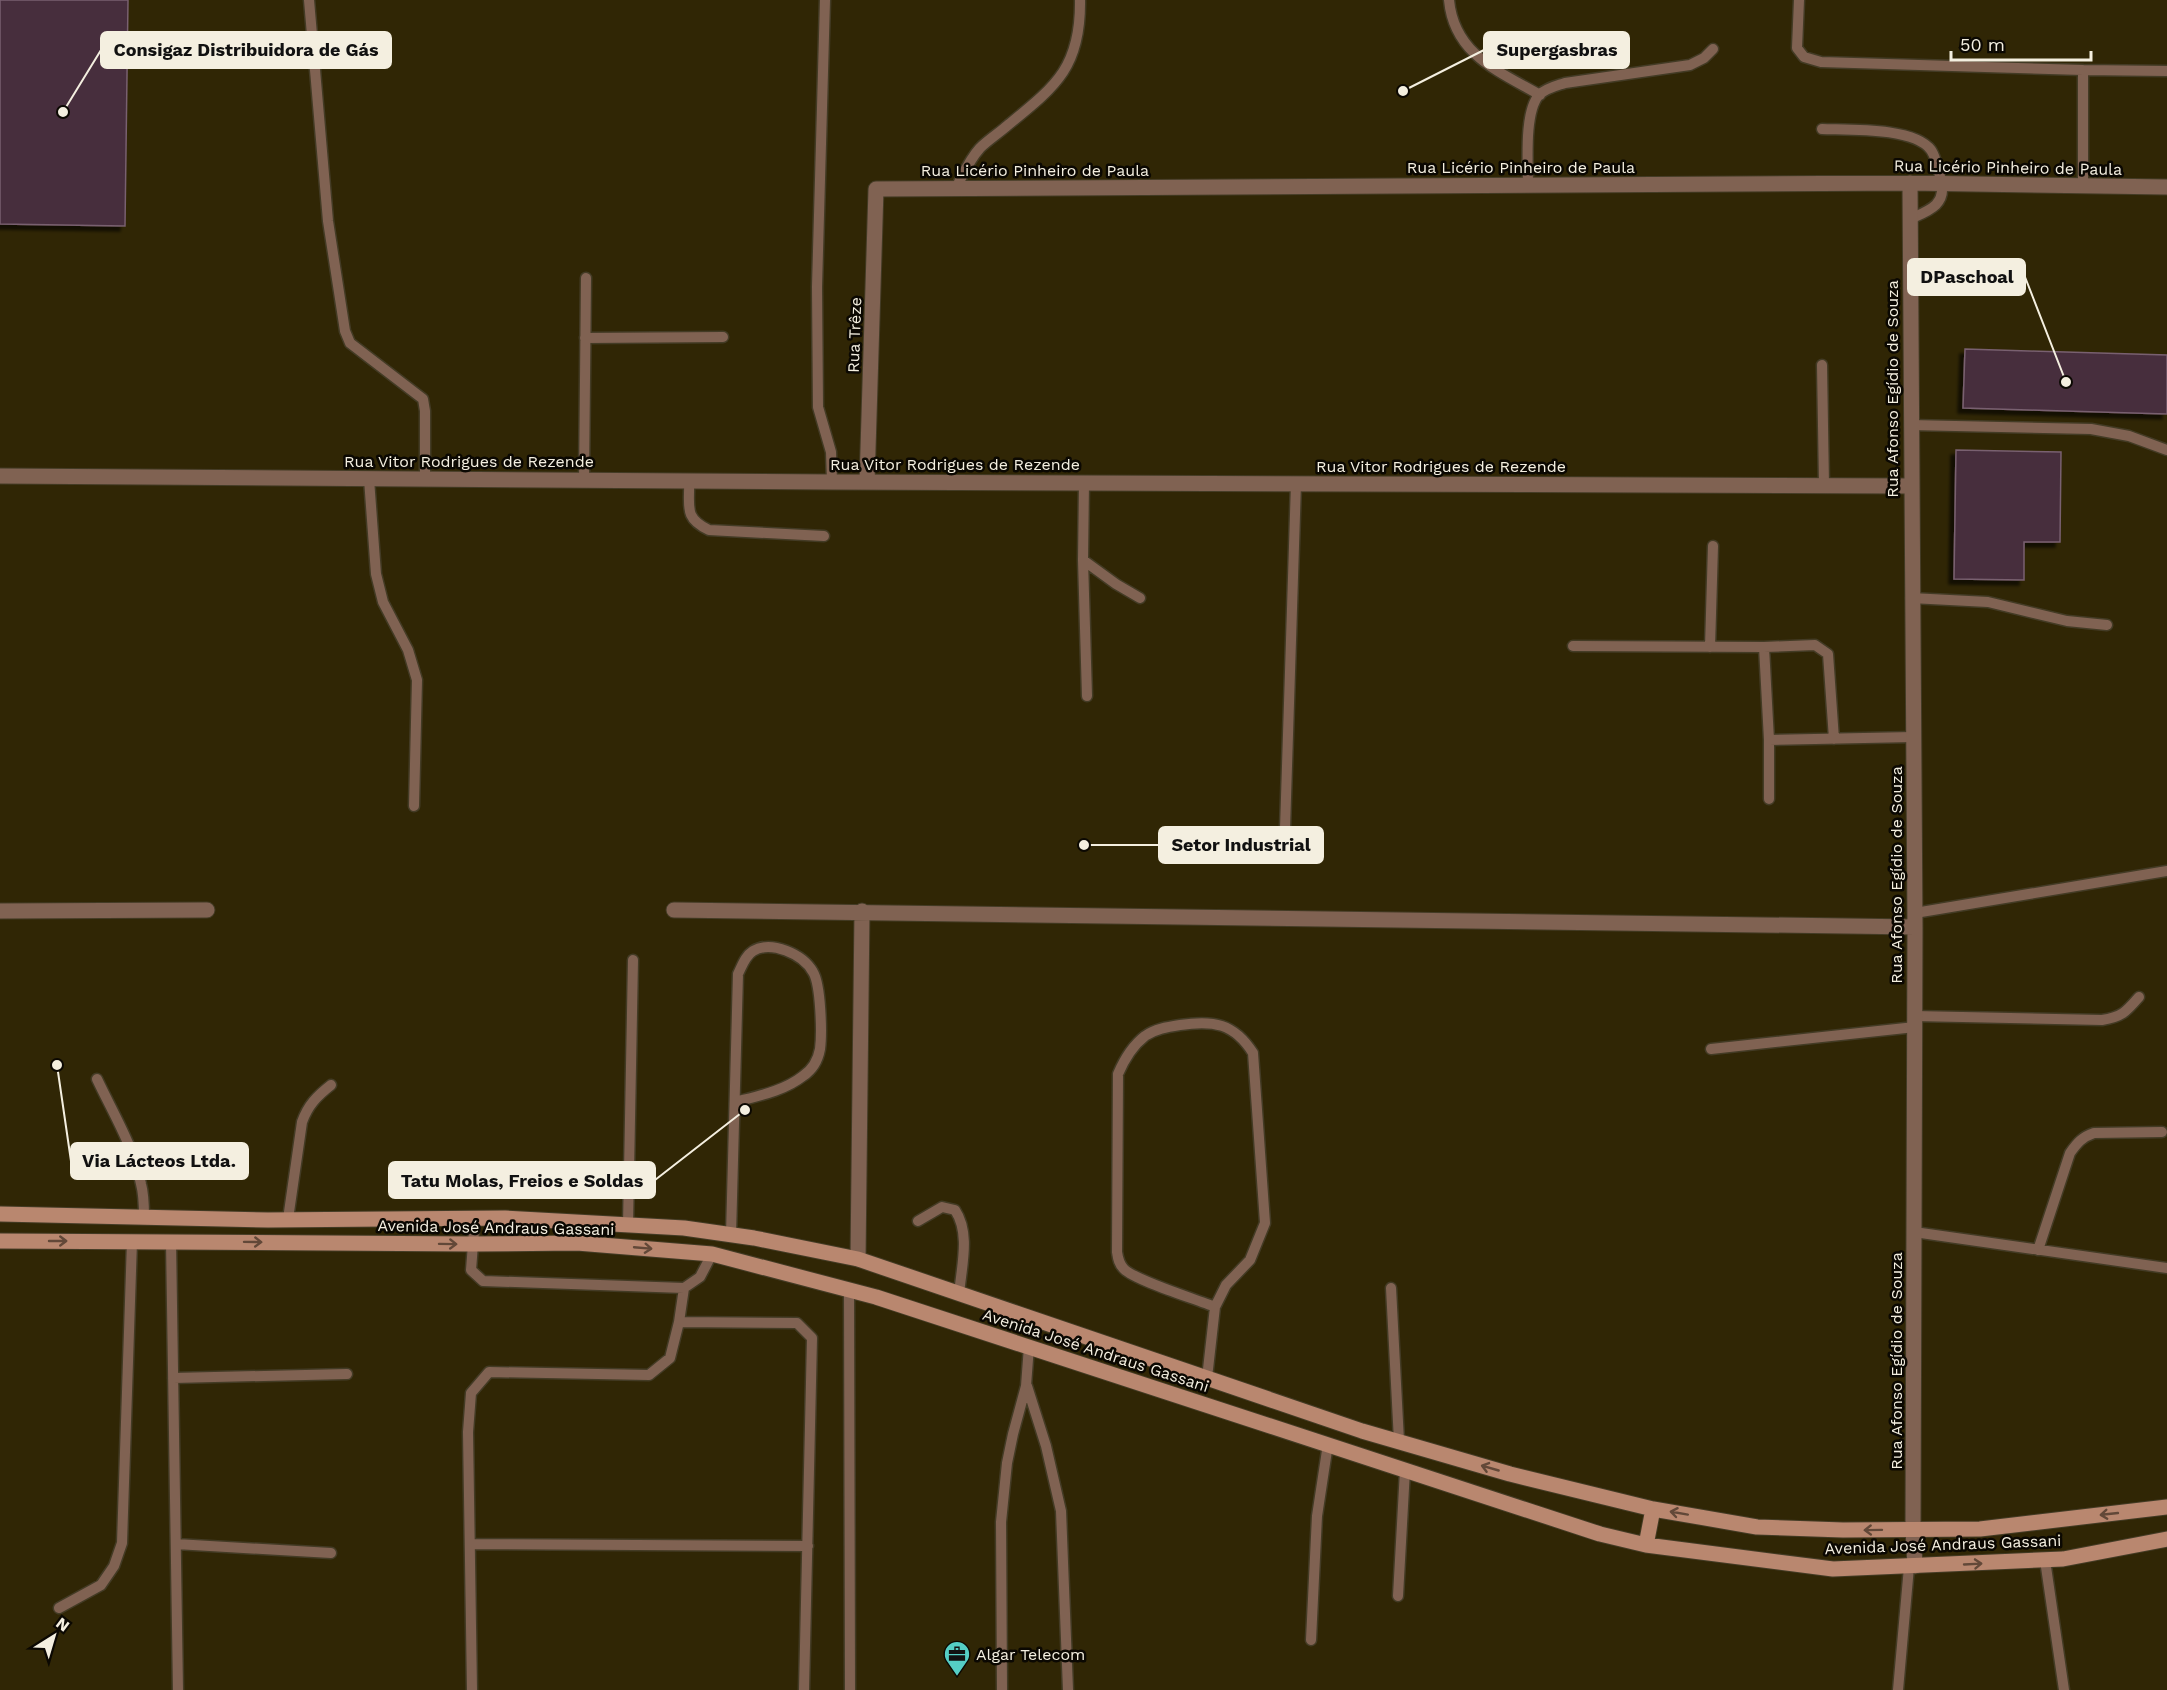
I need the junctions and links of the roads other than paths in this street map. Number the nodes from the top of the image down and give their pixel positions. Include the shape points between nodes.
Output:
1 (309, 0) edge
2 (825, 0) edge
3 (1080, 0) edge
4 (1449, 0) edge
5 (1799, 0) edge
6 (1713, 49) dead end
7 (2083, 70) junction
8 (2167, 71) edge
9 (1540, 95) junction
10 (1822, 129) dead end
11 (1910, 183) junction
12 (1942, 184) junction
13 (1528, 185) junction
14 (2083, 186) junction
15 (2167, 187) edge
16 (956, 188) junction
17 (876, 189) joint
18 (1910, 219) junction
19 (586, 278) dead end
20 (723, 337) dead end
21 (585, 339) junction
22 (1822, 365) dead end
23 (1910, 425) junction
24 (2167, 450) edge
25 (0, 476) edge
26 (369, 479) junction
27 (425, 479) junction
28 (584, 480) junction
29 (689, 481) junction
30 (832, 482) junction
31 (867, 482) junction
32 (1084, 483) junction
33 (1296, 483) junction
34 (1824, 485) junction
35 (1910, 486) junction
36 (824, 536) dead end
37 (1713, 546) dead end
38 (1083, 560) junction
39 (1140, 598) dead end
40 (1911, 598) junction
41 (2107, 625) dead end
42 (1574, 646) dead end
43 (1710, 646) junction
44 (1764, 647) junction
45 (1087, 696) dead end
46 (1913, 736) junction
47 (1834, 739) junction
48 (1769, 740) junction
49 (1769, 799) dead end
50 (414, 806) dead end
51 (1285, 830) dead end
52 (2167, 871) edge
53 (207, 910) dead end
54 (674, 910) dead end
55 (0, 911) edge
56 (862, 911) junction
57 (1915, 920) junction
58 (633, 960) dead end
59 (2139, 997) dead end
60 (1914, 1021) junction
61 (1711, 1048) dead end
62 (97, 1079) dead end
63 (331, 1085) dead end
64 (735, 1102) junction
65 (2162, 1132) dead end
66 (0, 1214) edge
67 (144, 1217) junction
68 (166, 1218) junction
69 (475, 1218) junction
70 (288, 1220) junction
71 (918, 1221) dead end
72 (628, 1225) junction
73 (1914, 1232) junction
74 (732, 1235) junction
75 (0, 1240) edge
76 (132, 1241) junction
77 (168, 1241) junction
78 (473, 1244) junction
79 (2038, 1250) junction
80 (712, 1254) junction
81 (858, 1259) junction
82 (2167, 1268) edge
83 (684, 1288) junction
84 (1391, 1288) dead end
85 (849, 1290) junction
86 (959, 1295) junction
87 (1215, 1307) junction
88 (679, 1322) junction
89 (1055, 1326) junction
90 (1029, 1346) junction
91 (1049, 1353) junction
92 (347, 1374) dead end
93 (173, 1378) junction
94 (1207, 1378) junction
95 (1026, 1386) junction
96 (1362, 1431) junction
97 (1399, 1442) junction
98 (1328, 1444) junction
99 (1355, 1453) junction
100 (1405, 1470) junction
101 (2167, 1507) edge
102 (1653, 1509) junction
103 (1913, 1529) junction
104 (2167, 1539) edge
105 (176, 1544) junction
106 (470, 1544) junction
107 (1646, 1545) junction
108 (808, 1546) junction
109 (331, 1553) dead end
110 (2045, 1560) junction
111 (1912, 1566) junction
112 (1398, 1596) dead end
113 (59, 1608) dead end
114 (1311, 1640) dead end
115 (178, 1690) edge
116 (472, 1690) edge
117 (804, 1690) edge
118 (850, 1690) edge
119 (1002, 1690) edge
120 (1068, 1690) edge
121 (1898, 1690) edge
122 (2064, 1690) edge

1 - 27 lane via 328,221 345,331 350,343 423,399
2 - 30 lane via 817,287 819,406 831,452
3 - 16 lane via 1070,63 1048,92 980,148
4 - 9 lane via 1455,29 1465,45 1486,64
5 - 7 lane via 1797,48 1811,60
6 - 9 lane via 1690,65 1565,83
7 - 8 lane
7 - 14 lane
9 - 13 lane via 1530,121
10 - 12 lane via 1893,132 1921,142 1931,150
11 - 12 street, Rua Licério Pinheiro de Paula
11 - 13 street, Rua Licério Pinheiro de Paula
11 - 18 street, Rua Afonso Egídio de Souza
12 - 14 street, Rua Licério Pinheiro de Paula
12 - 18 lane via 1942,196 1936,206
13 - 16 street, Rua Licério Pinheiro de Paula
14 - 15 street, Rua Licério Pinheiro de Paula
16 - 17 street, Rua Licério Pinheiro de Paula
17 - 31 street, Rua Trêze
18 - 23 street, Rua Afonso Egídio de Souza
19 - 21 lane
20 - 21 lane
21 - 28 lane
22 - 34 lane
23 - 24 lane via 2091,429 2128,436
23 - 35 street, Rua Afonso Egídio de Souza
25 - 26 street, Rua Vitor Rodrigues de Rezende
26 - 27 street, Rua Vitor Rodrigues de Rezende
26 - 50 lane via 376,574 383,602 408,650 417,680
27 - 28 street, Rua Vitor Rodrigues de Rezende
28 - 29 street, Rua Vitor Rodrigues de Rezende
29 - 30 street, Rua Vitor Rodrigues de Rezende
29 - 36 lane via 690,514 709,530
30 - 31 street, Rua Vitor Rodrigues de Rezende
31 - 32 street, Rua Vitor Rodrigues de Rezende
32 - 33 street, Rua Vitor Rodrigues de Rezende
32 - 38 lane
33 - 34 street, Rua Vitor Rodrigues de Rezende
33 - 51 lane
34 - 35 street, Rua Vitor Rodrigues de Rezende
35 - 40 street, Rua Afonso Egídio de Souza
37 - 43 lane
38 - 39 lane
38 - 45 lane
40 - 41 lane via 1988,602 2067,621
40 - 46 street, Rua Afonso Egídio de Souza
42 - 43 lane
43 - 44 lane
44 - 47 lane via 1815,645 1828,654
44 - 48 lane
46 - 47 lane
46 - 57 street, Rua Afonso Egídio de Souza
47 - 48 lane
48 - 49 lane
52 - 57 lane
53 - 55 street
54 - 56 street
56 - 57 street
56 - 81 street
57 - 60 street, Rua Afonso Egídio de Souza
58 - 72 lane
59 - 60 lane via 2126,1013 2102,1020
60 - 61 lane
60 - 73 street, Rua Afonso Egídio de Souza
62 - 67 lane via 132,1153 142,1186
63 - 70 lane via 315,1098 302,1122
64 - 64 lane via 738,974 753,951 769,947 783,950 802,960 813,972 819,990 820,1050 814,1065 803,1076 778,1090
64 - 74 lane
65 - 79 lane via 2084,1137 2070,1154
66 - 67 main road, Avenida José Andraus Gassani
67 - 68 main road, Avenida José Andraus Gassani
68 - 70 main road, Avenida José Andraus Gassani
68 - 77 main road
69 - 70 main road, Avenida José Andraus Gassani
69 - 72 main road, Avenida José Andraus Gassani
69 - 78 lane
71 - 86 lane via 942,1207 955,1210 960,1218 964,1240
72 - 74 main road, Avenida José Andraus Gassani
73 - 79 lane
73 - 103 street, Rua Afonso Egídio de Souza
74 - 81 main road, Avenida José Andraus Gassani
75 -> 76 main road, Avenida José Andraus Gassani
76 - 77 main road, Avenida José Andraus Gassani
76 - 113 lane via 122,1543 114,1566 101,1585
77 -> 78 main road, Avenida José Andraus Gassani
77 - 93 lane
78 -> 80 main road, Avenida José Andraus Gassani via 577,1242
78 - 83 lane via 471,1270 483,1281
79 - 82 lane
80 - 83 lane via 700,1277
80 - 85 main road, Avenida José Andraus Gassani
81 - 86 main road, Avenida José Andraus Gassani
83 - 88 lane
84 - 97 lane
85 - 90 main road, Avenida José Andraus Gassani
85 - 118 lane
86 - 89 main road, Avenida José Andraus Gassani
87 - 87 lane via 1226,1285 1250,1260 1265,1223 1253,1053 1234,1031 1219,1024 1196,1023 1161,1028 1144,1037 1127,1055 1118,1074 1117,1252 1126,1271
87 - 94 lane
88 - 106 lane via 670,1358 649,1375 489,1372 471,1393
88 - 108 lane via 797,1323 812,1338
89 - 91 main road
89 - 94 main road, Avenida José Andraus Gassani
90 - 91 main road, Avenida José Andraus Gassani
90 - 95 lane
91 - 98 main road, Avenida José Andraus Gassani
92 - 93 lane
93 - 105 lane
94 - 96 main road, Avenida José Andraus Gassani
95 - 119 lane via 1009,1454 1001,1522
95 - 120 lane via 1046,1446 1061,1511
96 - 97 main road, Avenida José Andraus Gassani
96 - 99 main road
102 -> 97 main road, Avenida José Andraus Gassani
98 - 99 main road, Avenida José Andraus Gassani
98 - 114 lane via 1317,1516
99 - 100 main road, Avenida José Andraus Gassani
100 - 107 main road, Avenida José Andraus Gassani via 1600,1534
100 - 112 lane
101 -> 103 main road, Avenida José Andraus Gassani via 1980,1528
103 -> 102 main road, Avenida José Andraus Gassani via 1757,1527
102 - 107 main road
103 - 111 street, Rua Afonso Egídio de Souza
104 - 110 main road, Avenida José Andraus Gassani
105 - 109 lane
105 - 115 lane
106 - 108 lane
106 - 116 lane
107 - 111 main road, Avenida José Andraus Gassani via 1833,1569
108 - 117 lane
111 -> 110 main road, Avenida José Andraus Gassani
110 - 122 lane
111 - 121 lane

